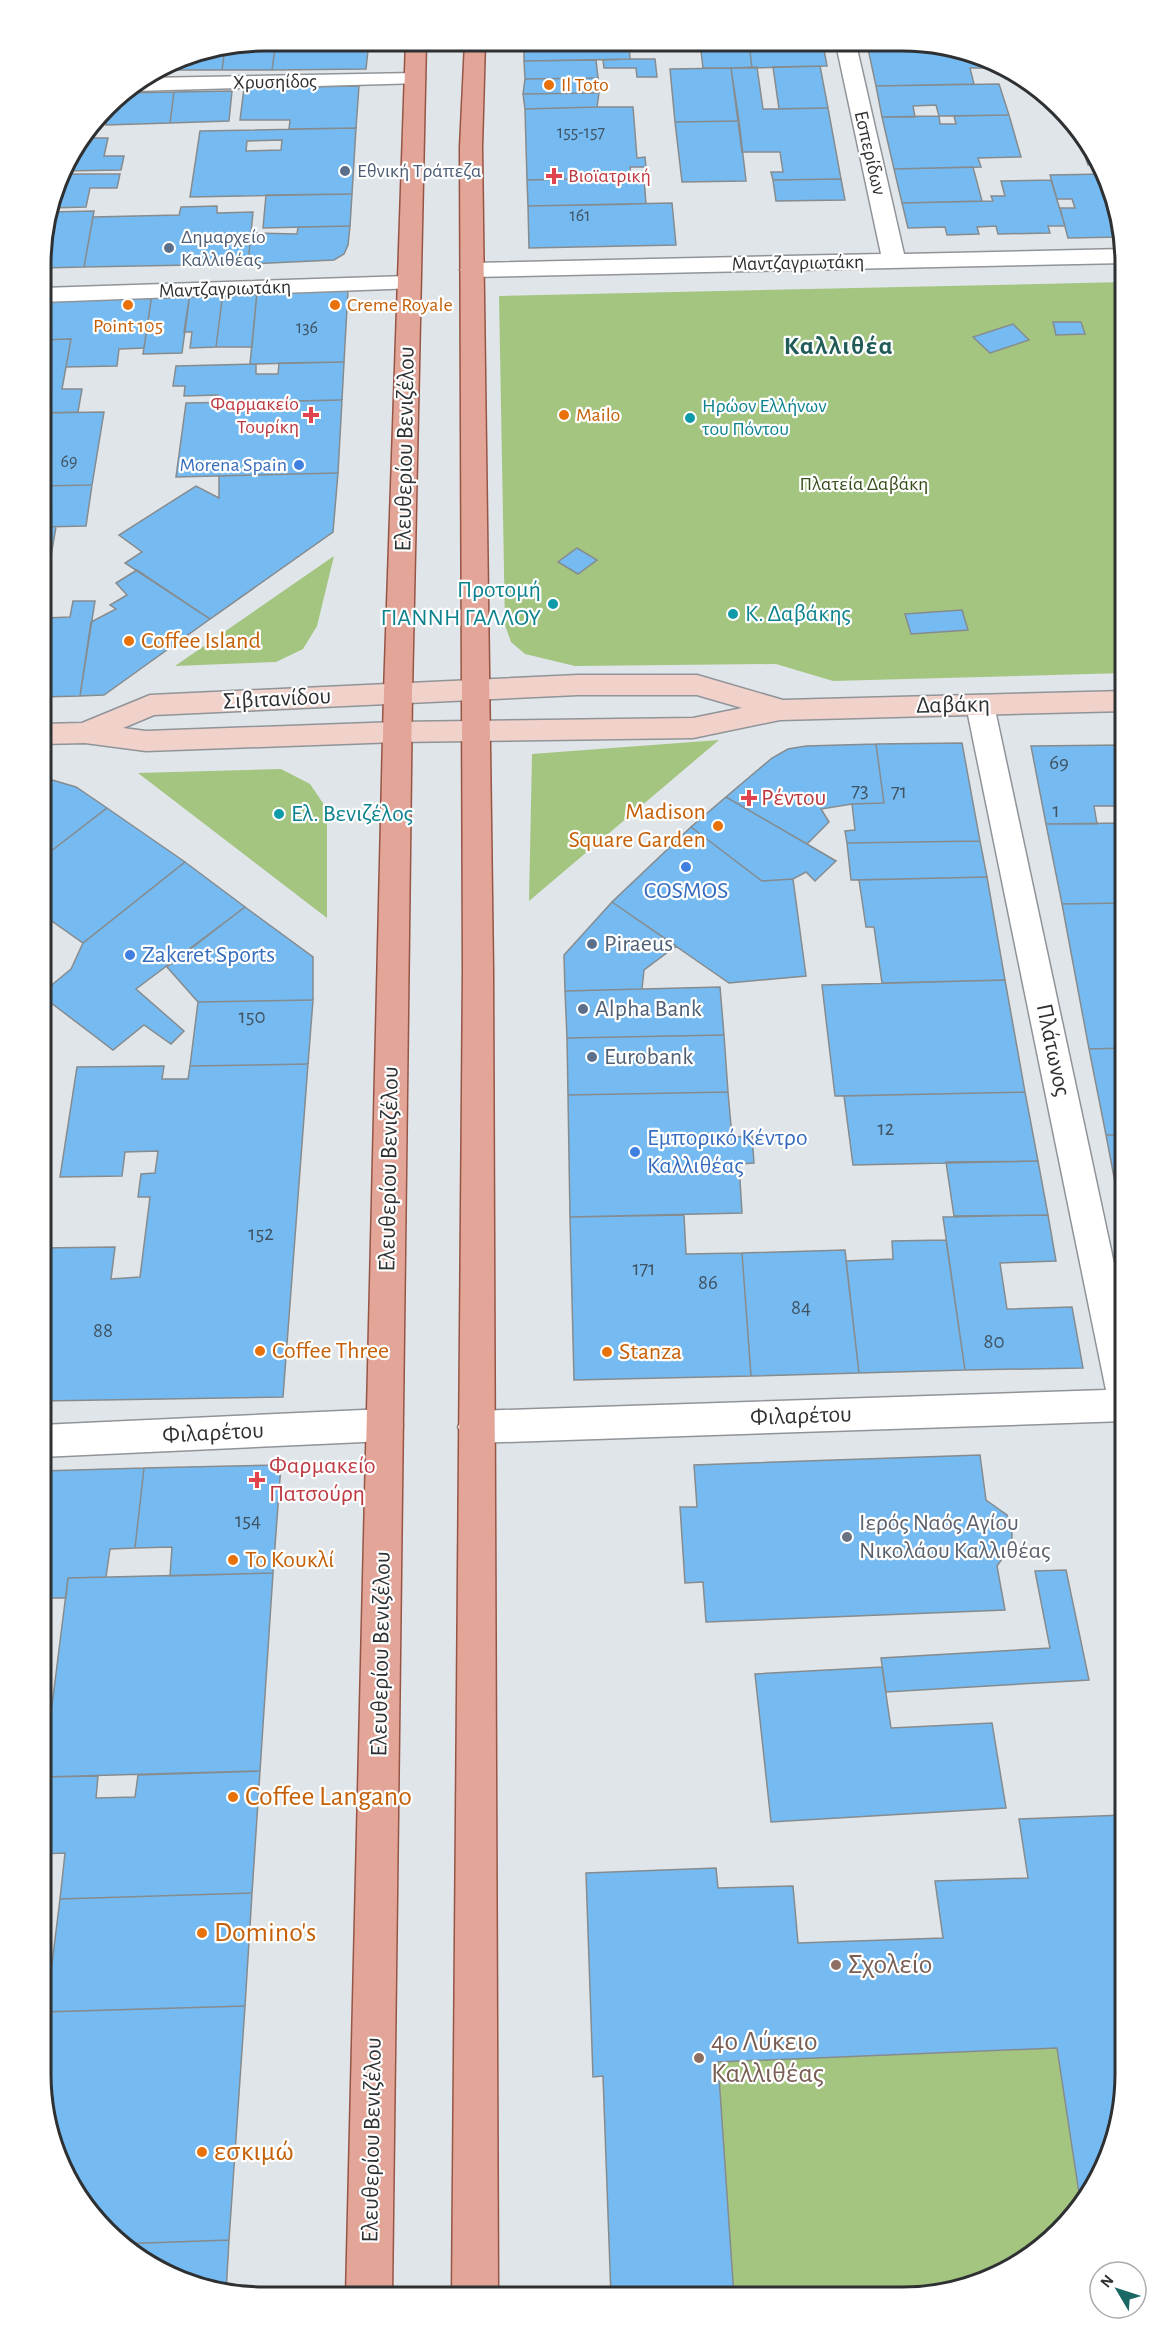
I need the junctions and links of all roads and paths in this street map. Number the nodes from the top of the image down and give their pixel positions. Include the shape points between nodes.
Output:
1 (416, 51) edge
2 (475, 51) edge
3 (848, 51) edge
4 (416, 79) junction
5 (150, 85) edge
6 (1115, 256) edge
7 (894, 261) junction
8 (472, 270) junction
9 (408, 283) junction
10 (51, 295) edge
11 (475, 689) junction
12 (398, 693) junction
13 (1115, 701) edge
14 (980, 705) junction
15 (780, 710) junction
16 (476, 731) junction
17 (397, 732) junction
18 (85, 733) junction
19 (51, 734) edge
20 (1115, 1348) edge
21 (1115, 1405) edge
22 (385, 1425) junction
23 (476, 1427) junction
24 (51, 1441) edge
25 (369, 2287) edge
26 (474, 2287) edge

1 - 4 main road, Ελευθερίου Βενιζέλου
2 - 8 main road
3 - 7 street, Εσπερίδων
4 - 5 street, Χρυσηίδος
4 - 9 main road, Ελευθερίου Βενιζέλου
6 - 7 street, Μαντζαγριωτάκη
7 - 8 street, Μαντζαγριωτάκη
8 - 11 main road
9 - 10 street, Μαντζαγριωτάκη
9 - 12 main road, Ελευθερίου Βενιζέλου
11 - 12 main road, Σιβιτανίδου
11 - 15 main road, Δαβάκη via 698,685
11 - 16 main road
12 - 17 main road, Ελευθερίου Βενιζέλου
12 - 18 main road, Σιβιτανίδου via 150,705
13 - 14 main road, Δαβάκη
14 - 15 main road, Δαβάκη
14 - 20 street, Πλάτωνος
15 - 16 main road, Δαβάκη via 693,728
16 - 17 main road, Σιβιτανίδου
16 - 23 main road
17 - 18 main road, Σιβιτανίδου via 146,741
17 - 22 main road, Ελευθερίου Βενιζέλου
18 - 19 main road, Σιβιτανίδου
21 - 23 street, Φιλαρέτου
22 - 24 street, Φιλαρέτου
22 - 25 main road, Ελευθερίου Βενιζέλου
23 - 26 main road

